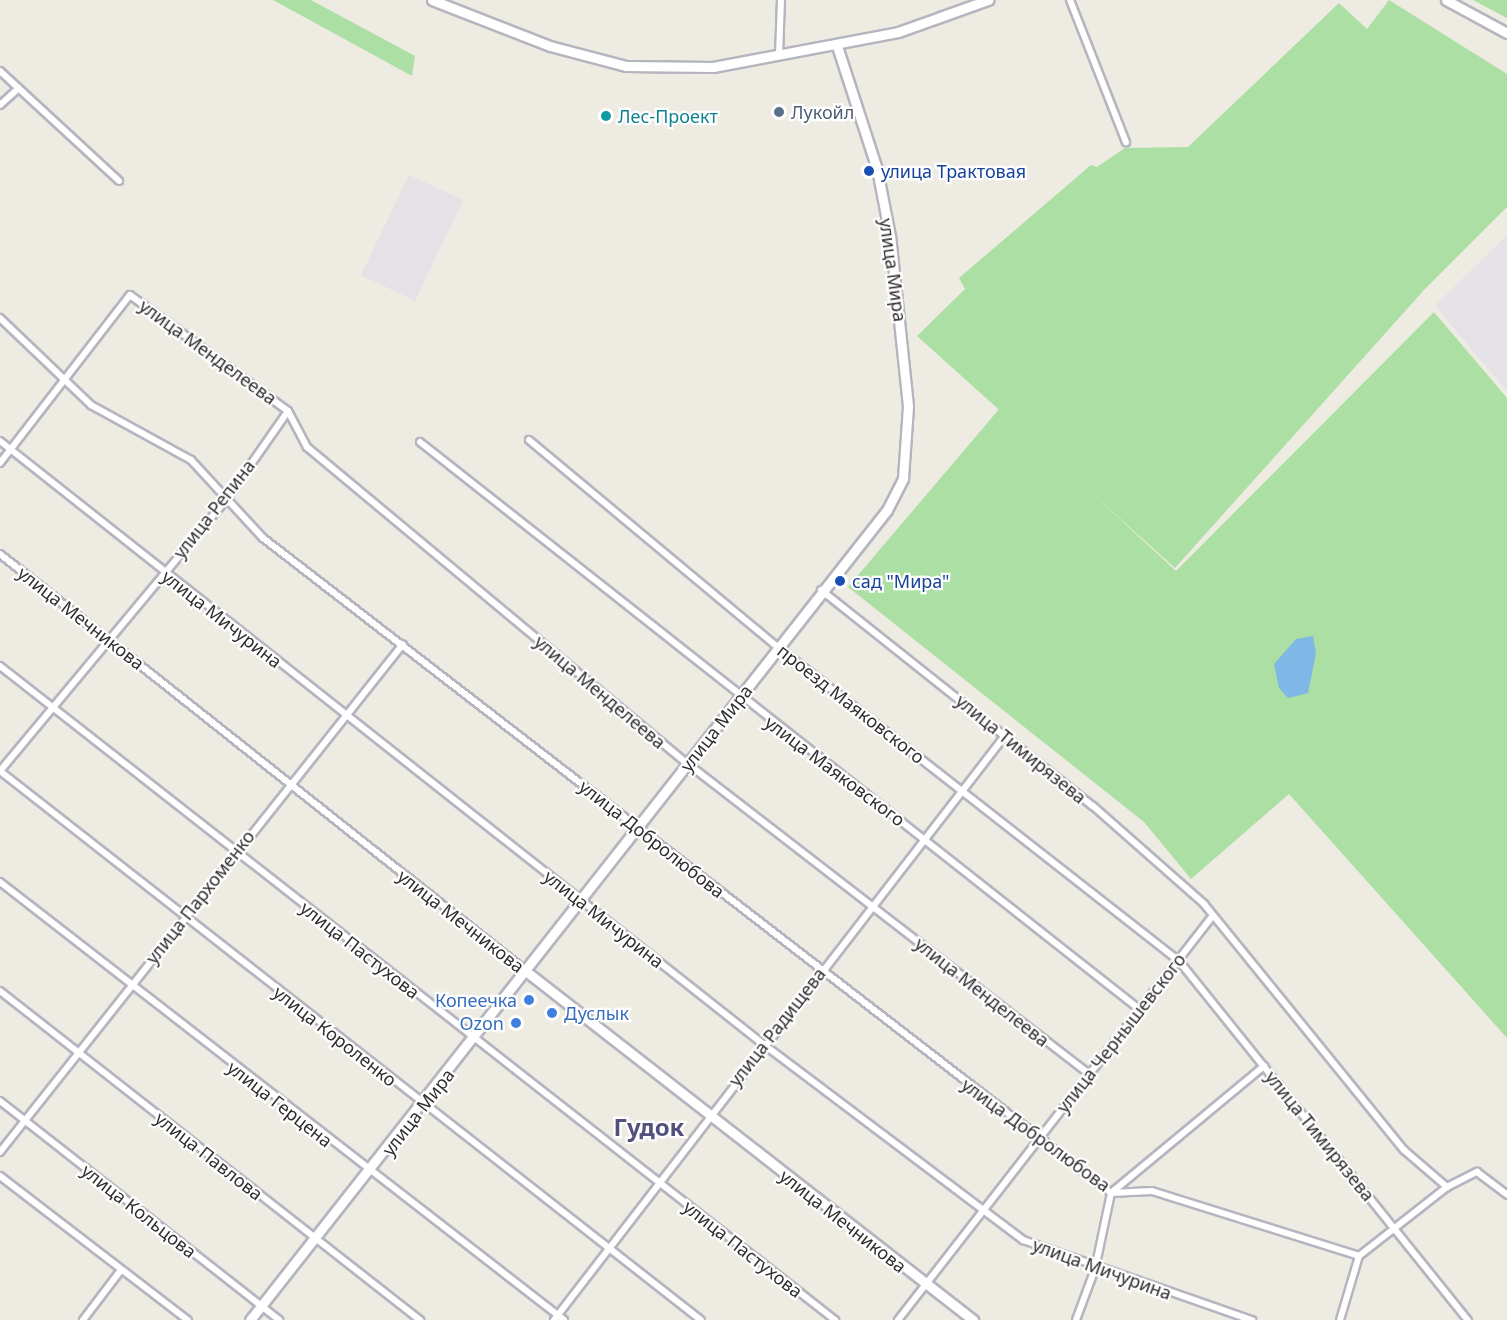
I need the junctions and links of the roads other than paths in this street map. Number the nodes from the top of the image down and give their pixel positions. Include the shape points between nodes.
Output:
1 (432, 0) edge
2 (781, 0) edge
3 (988, 0) edge
4 (1070, 0) edge
5 (1446, 0) edge
6 (1507, 33) edge
7 (837, 46) junction
8 (779, 57) junction
9 (0, 71) edge
10 (19, 88) junction
11 (0, 105) edge
12 (1126, 142) dead end
13 (120, 181) dead end
14 (0, 318) edge
15 (62, 381) junction
16 (288, 411) junction
17 (529, 440) dead end
18 (0, 441) edge
19 (420, 442) dead end
20 (9, 450) junction
21 (0, 463) edge
22 (226, 500) junction
23 (0, 554) edge
24 (163, 574) junction
25 (821, 590) junction
26 (108, 639) junction
27 (403, 644) junction
28 (779, 648) junction
29 (0, 666) edge
30 (740, 697) junction
31 (51, 708) junction
32 (345, 716) junction
33 (1004, 737) junction
34 (688, 764) junction
35 (0, 771) edge
36 (286, 785) junction
37 (963, 790) junction
38 (637, 828) junction
39 (924, 838) junction
40 (236, 851) junction
41 (0, 882) edge
42 (582, 901) junction
43 (872, 906) junction
44 (1211, 918) junction
45 (184, 919) junction
46 (1179, 961) junction
47 (527, 972) junction
48 (820, 972) junction
49 (129, 987) junction
50 (0, 991) edge
51 (1139, 1009) junction
52 (474, 1040) junction
53 (763, 1044) junction
54 (79, 1054) junction
55 (1264, 1066) junction
56 (1088, 1073) junction
57 (0, 1101) edge
58 (423, 1105) junction
59 (707, 1116) junction
60 (25, 1122) junction
61 (1037, 1140) junction
62 (0, 1152) edge
63 (369, 1173) junction
64 (0, 1176) edge
65 (657, 1183) junction
66 (1447, 1186) junction
67 (1111, 1193) junction
68 (1507, 1195) edge
69 (982, 1211) junction
70 (1393, 1227) junction
71 (316, 1240) junction
72 (609, 1249) junction
73 (1359, 1256) junction
74 (1095, 1269) junction
75 (122, 1270) junction
76 (924, 1285) junction
77 (261, 1306) junction
78 (556, 1317) edge
79 (83, 1320) edge
80 (188, 1320) edge
81 (250, 1320) edge
82 (279, 1320) edge
83 (420, 1320) edge
84 (564, 1320) edge
85 (701, 1320) edge
86 (835, 1320) edge
87 (898, 1320) edge
88 (973, 1320) edge
89 (1076, 1320) edge
90 (1251, 1320) edge
91 (1340, 1320) edge
92 (1468, 1320) edge

1 - 8 main road via 550,46 626,66 713,67
2 - 8 street
3 - 7 main road via 898,32
4 - 12 street
5 - 6 main road
7 - 8 main road
7 - 25 main road, улица Мира via 876,169 890,236 907,446 903,478 887,510
9 - 10 street
10 - 11 street
10 - 13 street
14 - 15 street, улица Добролюбова
15 - 16 street, улица Менделеева via 130,295
15 - 20 street
15 - 22 street, улица Добролюбова via 91,405 191,460
16 - 22 street, улица Репина
16 - 34 street, улица Менделеева via 306,447
17 - 28 street, проезд Маяковского
18 - 20 street, улица Мичурина
19 - 30 street, улица Маяковского
20 - 21 street
20 - 24 street, улица Мичурина
22 - 24 street, улица Репина
22 - 27 street, улица Добролюбова via 262,538
23 - 26 street, улица Мечникова
24 - 26 street, улица Репина
24 - 32 street, улица Мичурина
25 - 28 main road, улица Мира
25 - 33 street, улица Тимирязева
26 - 31 street, улица Репина
26 - 36 street, улица Мечникова
27 - 32 street, улица Пархоменко
27 - 38 street, улица Добролюбова
28 - 30 main road, улица Мира
28 - 37 street, проезд Маяковского
29 - 31 street, улица Пастухова
30 - 34 main road, улица Мира
30 - 39 street, улица Маяковского
31 - 35 street, улица Репина
31 - 40 street, улица Пастухова
32 - 36 street, улица Пархоменко
32 - 42 street, улица Мичурина
33 - 37 street, улица Радищева
33 - 44 street, улица Тимирязева via 1149,853 1204,904
34 - 38 main road, улица Мира
34 - 43 street, улица Менделеева
35 - 45 street, улица Короленко
36 - 40 street, улица Пархоменко
36 - 47 street, улица Мечникова
37 - 39 street, улица Радищева
37 - 46 street, проезд Маяковского
38 - 42 main road, улица Мира
38 - 48 street, улица Добролюбова
39 - 43 street, улица Радищева
39 - 51 street, улица Маяковского
40 - 45 street, улица Пархоменко
40 - 52 street, улица Пастухова
41 - 49 street, улица Герцена
42 - 47 main road, улица Мира
42 - 53 street, улица Мичурина
43 - 48 street, улица Радищева
43 - 56 street, улица Менделеева
44 - 46 street, улица Чернышевского
44 - 66 street, улица Тимирязева via 1404,1150
45 - 49 street, улица Пархоменко
45 - 58 street, улица Короленко
46 - 51 street, улица Чернышевского
46 - 55 street, улица Тимирязева
47 - 52 main road, улица Мира
47 - 59 main road, улица Мечникова
48 - 53 street, улица Радищева
48 - 61 street, улица Добролюбова
49 - 54 street, улица Пархоменко
49 - 63 street, улица Герцена
50 - 54 street, улица Павлова
51 - 56 street, улица Чернышевского
52 - 58 main road, улица Мира
52 - 65 street, улица Пастухова
53 - 59 street, улица Радищева
53 - 69 street, улица Мичурина
54 - 60 street, улица Пархоменко
54 - 71 street, улица Павлова
55 - 67 street
55 - 70 street, улица Тимирязева
56 - 61 street, улица Чернышевского
57 - 60 street, улица Кольцова
58 - 63 main road, улица Мира
58 - 72 street, улица Короленко
59 - 65 street, улица Радищева
59 - 76 main road, улица Мечникова
60 - 62 street, улица Пархоменко
60 - 77 street, улица Кольцова
61 - 67 street, улица Добролюбова
61 - 69 street, улица Чернышевского
63 - 71 main road, улица Мира
63 - 78 street, улица Герцена
64 - 75 street
65 - 72 street, улица Радищева
65 - 86 street, улица Пастухова
66 - 68 street via 1477,1172
66 - 70 street
67 - 73 street, улица Добролюбова via 1152,1191
67 - 74 street
69 - 74 street, улица Мичурина via 1023,1240
69 - 76 street, улица Чернышевского
70 - 73 street
70 - 92 street, улица Тимирязева
71 - 77 main road, улица Мира
71 - 83 street, улица Павлова
72 - 78 street, улица Радищева
72 - 85 street, улица Короленко
73 - 91 street
74 - 89 street
74 - 90 street, улица Мичурина
75 - 79 street
75 - 80 street
76 - 87 street, улица Чернышевского
76 - 88 main road, улица Мечникова
77 - 81 main road, улица Мира
77 - 82 street, улица Кольцова
78 - 84 street, улица Герцена

